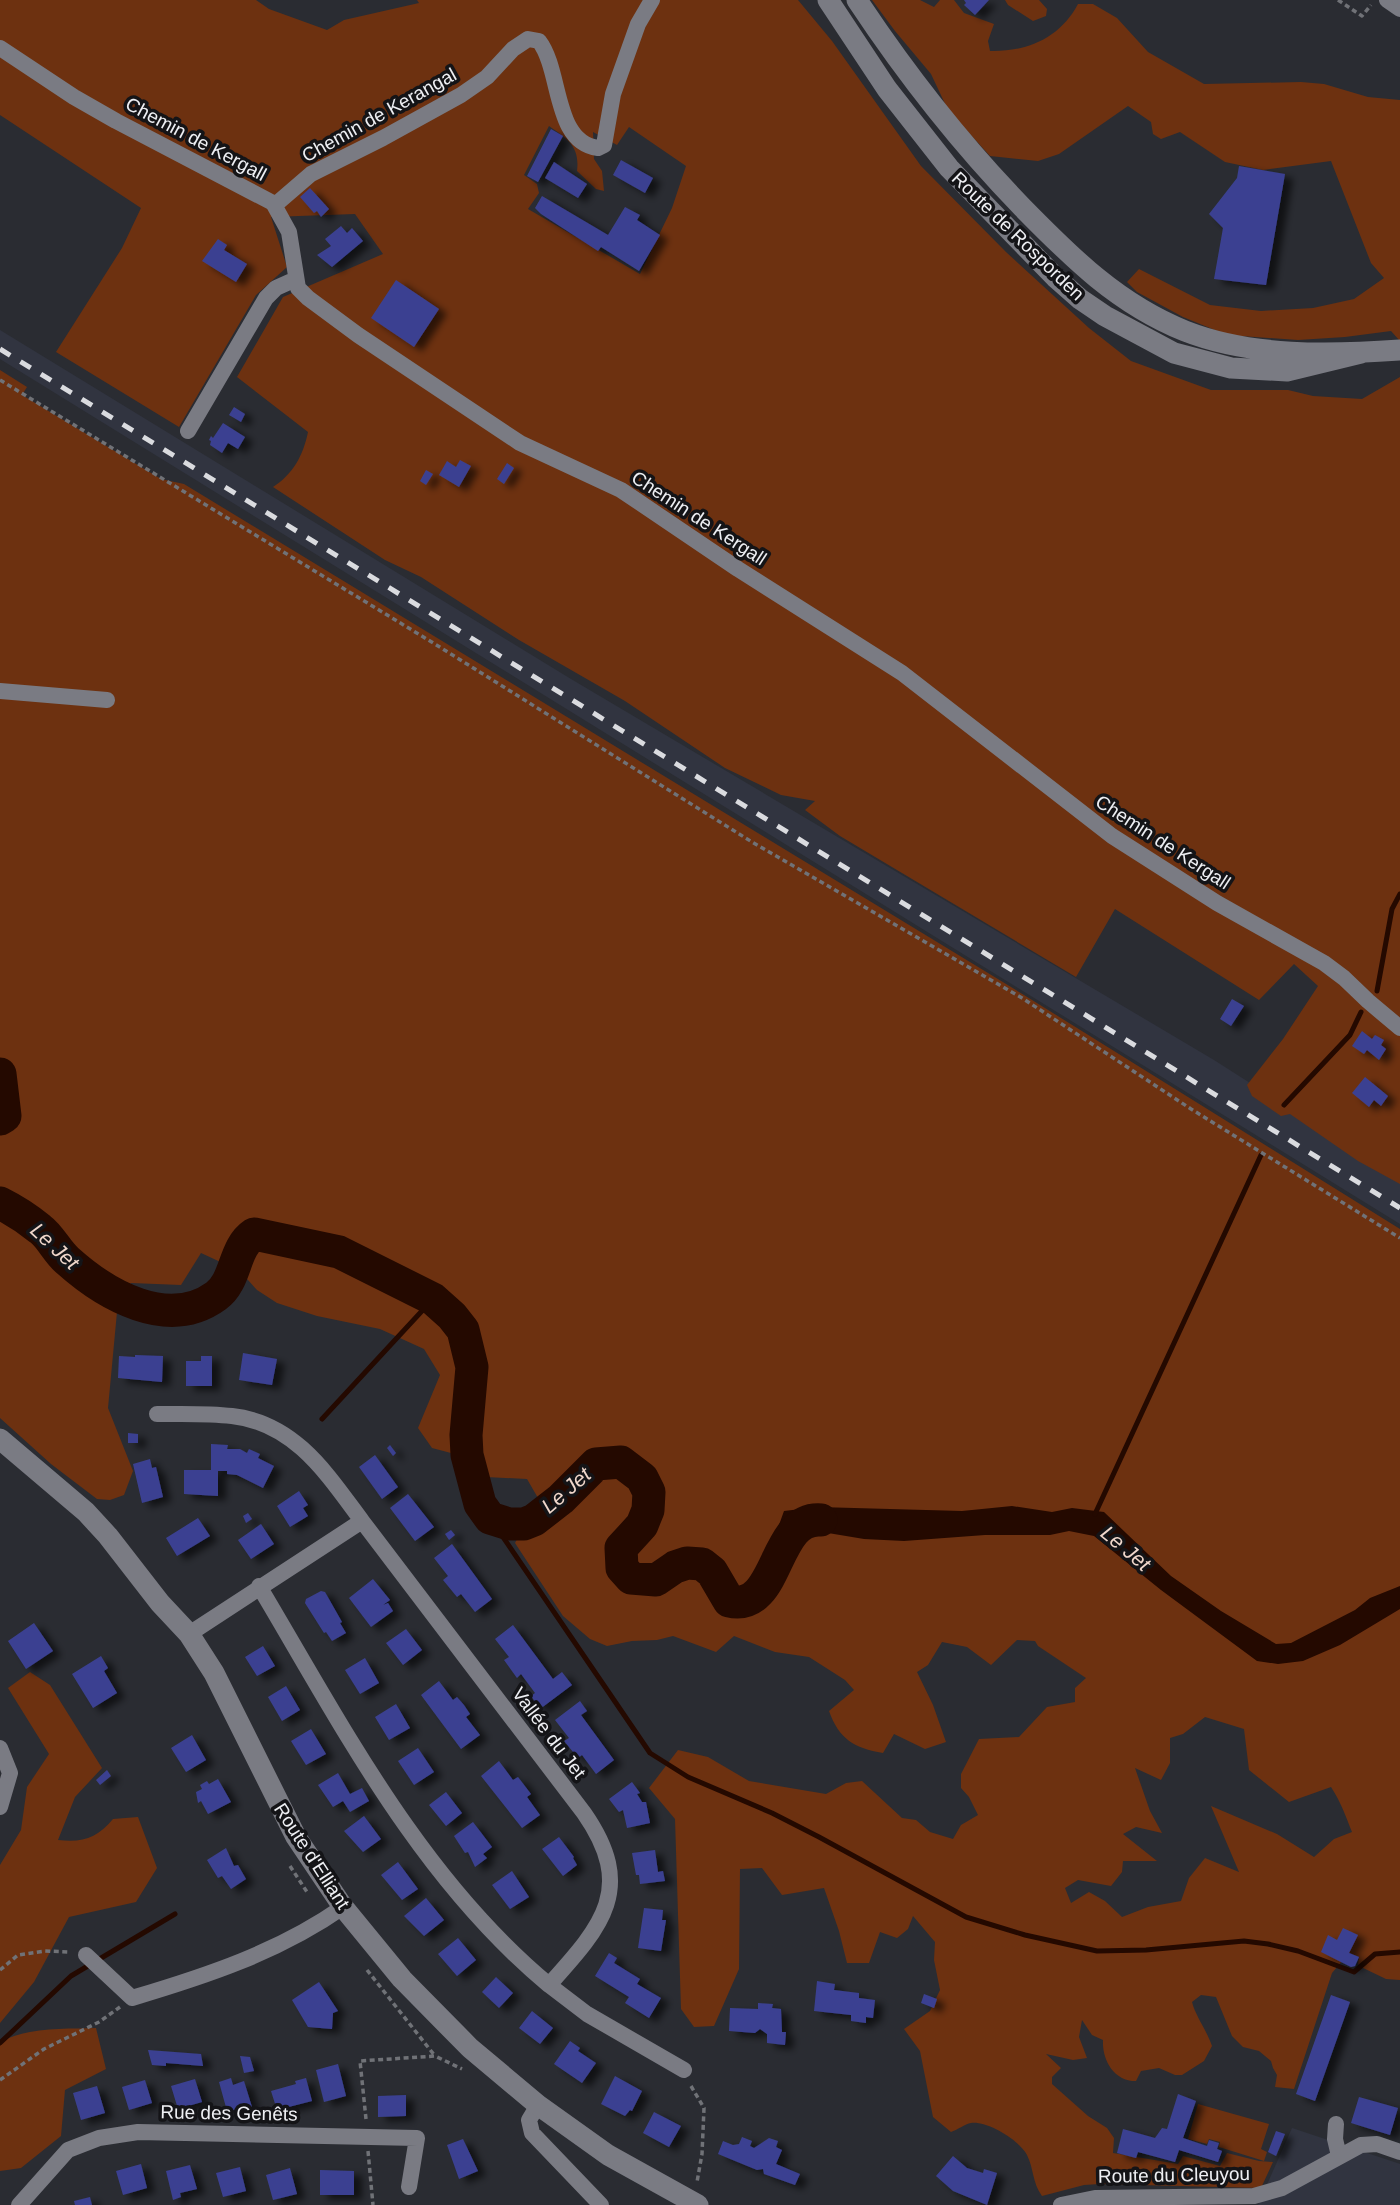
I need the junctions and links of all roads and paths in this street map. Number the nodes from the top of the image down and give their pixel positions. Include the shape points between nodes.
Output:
1 (652, 0) edge
2 (825, 0) edge
3 (857, 0) edge
4 (1338, 0) edge
5 (1374, 0) edge
6 (1387, 0) edge
7 (1400, 9) edge
8 (0, 48) edge
9 (275, 205) junction
10 (296, 279) junction
11 (1400, 350) edge
12 (1361, 353) junction
13 (0, 380) edge
14 (188, 431) dead end
15 (0, 691) edge
16 (107, 699) dead end
17 (1400, 1028) edge
18 (1400, 1238) edge
19 (157, 1414) dead end
20 (0, 1439) edge
21 (362, 1521) junction
22 (259, 1586) junction
23 (189, 1633) junction
24 (0, 1748) edge
25 (0, 1807) edge
26 (343, 1907) junction
27 (86, 1955) joint
28 (0, 1970) edge
29 (549, 1984) junction
30 (132, 1998) junction
31 (435, 2056) dead end
32 (684, 2070) joint
33 (0, 2080) edge
34 (538, 2105) junction
35 (1336, 2124) dead end
36 (367, 2137) junction
37 (1400, 2152) edge
38 (1339, 2156) junction
39 (409, 2187) dead end
40 (693, 2203) edge
41 (19, 2205) edge
42 (373, 2205) edge
43 (601, 2205) edge
44 (1061, 2205) edge

1 - 9 street, Chemin de Kerangal via 612,94 604,145 588,147 573,133 547,52 539,41 528,39 461,95 311,174
2 - 12 main road, Route de Rosporden via 948,168 1055,277 1105,316 1174,353 1231,368 1287,371
3 - 12 main road, Route de Rosporden via 958,137 1058,244 1121,298 1187,332 1225,343 1282,351
4 - 5 path via 1362,16
6 - 7 street
8 - 9 street, Chemin de Kergall via 116,121
9 - 10 street, Chemin de Kergall via 289,232
10 - 14 street via 266,298
10 - 17 street, Chemin de Kergall via 303,294 327,313 463,406 520,443 621,490 902,673 1093,823 1217,903 1324,963
11 - 12 main road, Route de Rosporden
13 - 18 path via 752,842 1022,998
15 - 16 street
19 - 21 street, Vallée du Jet via 233,1416 272,1427 316,1460
20 - 23 main road, Route d'Elliant via 86,1512
21 - 22 street
21 - 29 street, Vallée du Jet via 584,1813 601,1843 609,1881 601,1921
22 - 23 street
22 - 29 street via 400,1819 483,1923
23 - 26 main road, Route d'Elliant via 214,1673 284,1818
24 - 25 street via 9,1773
26 - 30 street via 293,1939 247,1959
26 - 34 main road, Route d'Elliant via 425,2004
27 - 28 path via 45,1951 18,1955
27 - 30 street
29 - 32 street via 587,2014
30 - 33 path
31 - 36 path via 360,2061
32 - 40 path via 704,2108
34 - 40 main road, Route d'Elliant via 608,2155
34 - 43 street via 529,2120 532,2133
35 - 38 street
36 - 39 street, Rue des Genêts via 417,2138
36 - 41 street, Rue des Genêts via 138,2132 99,2138 68,2150
36 - 42 path
37 - 38 street, Route du Cleuyou via 1370,2143
38 - 44 street, Route du Cleuyou via 1298,2181 1265,2194 1095,2198

